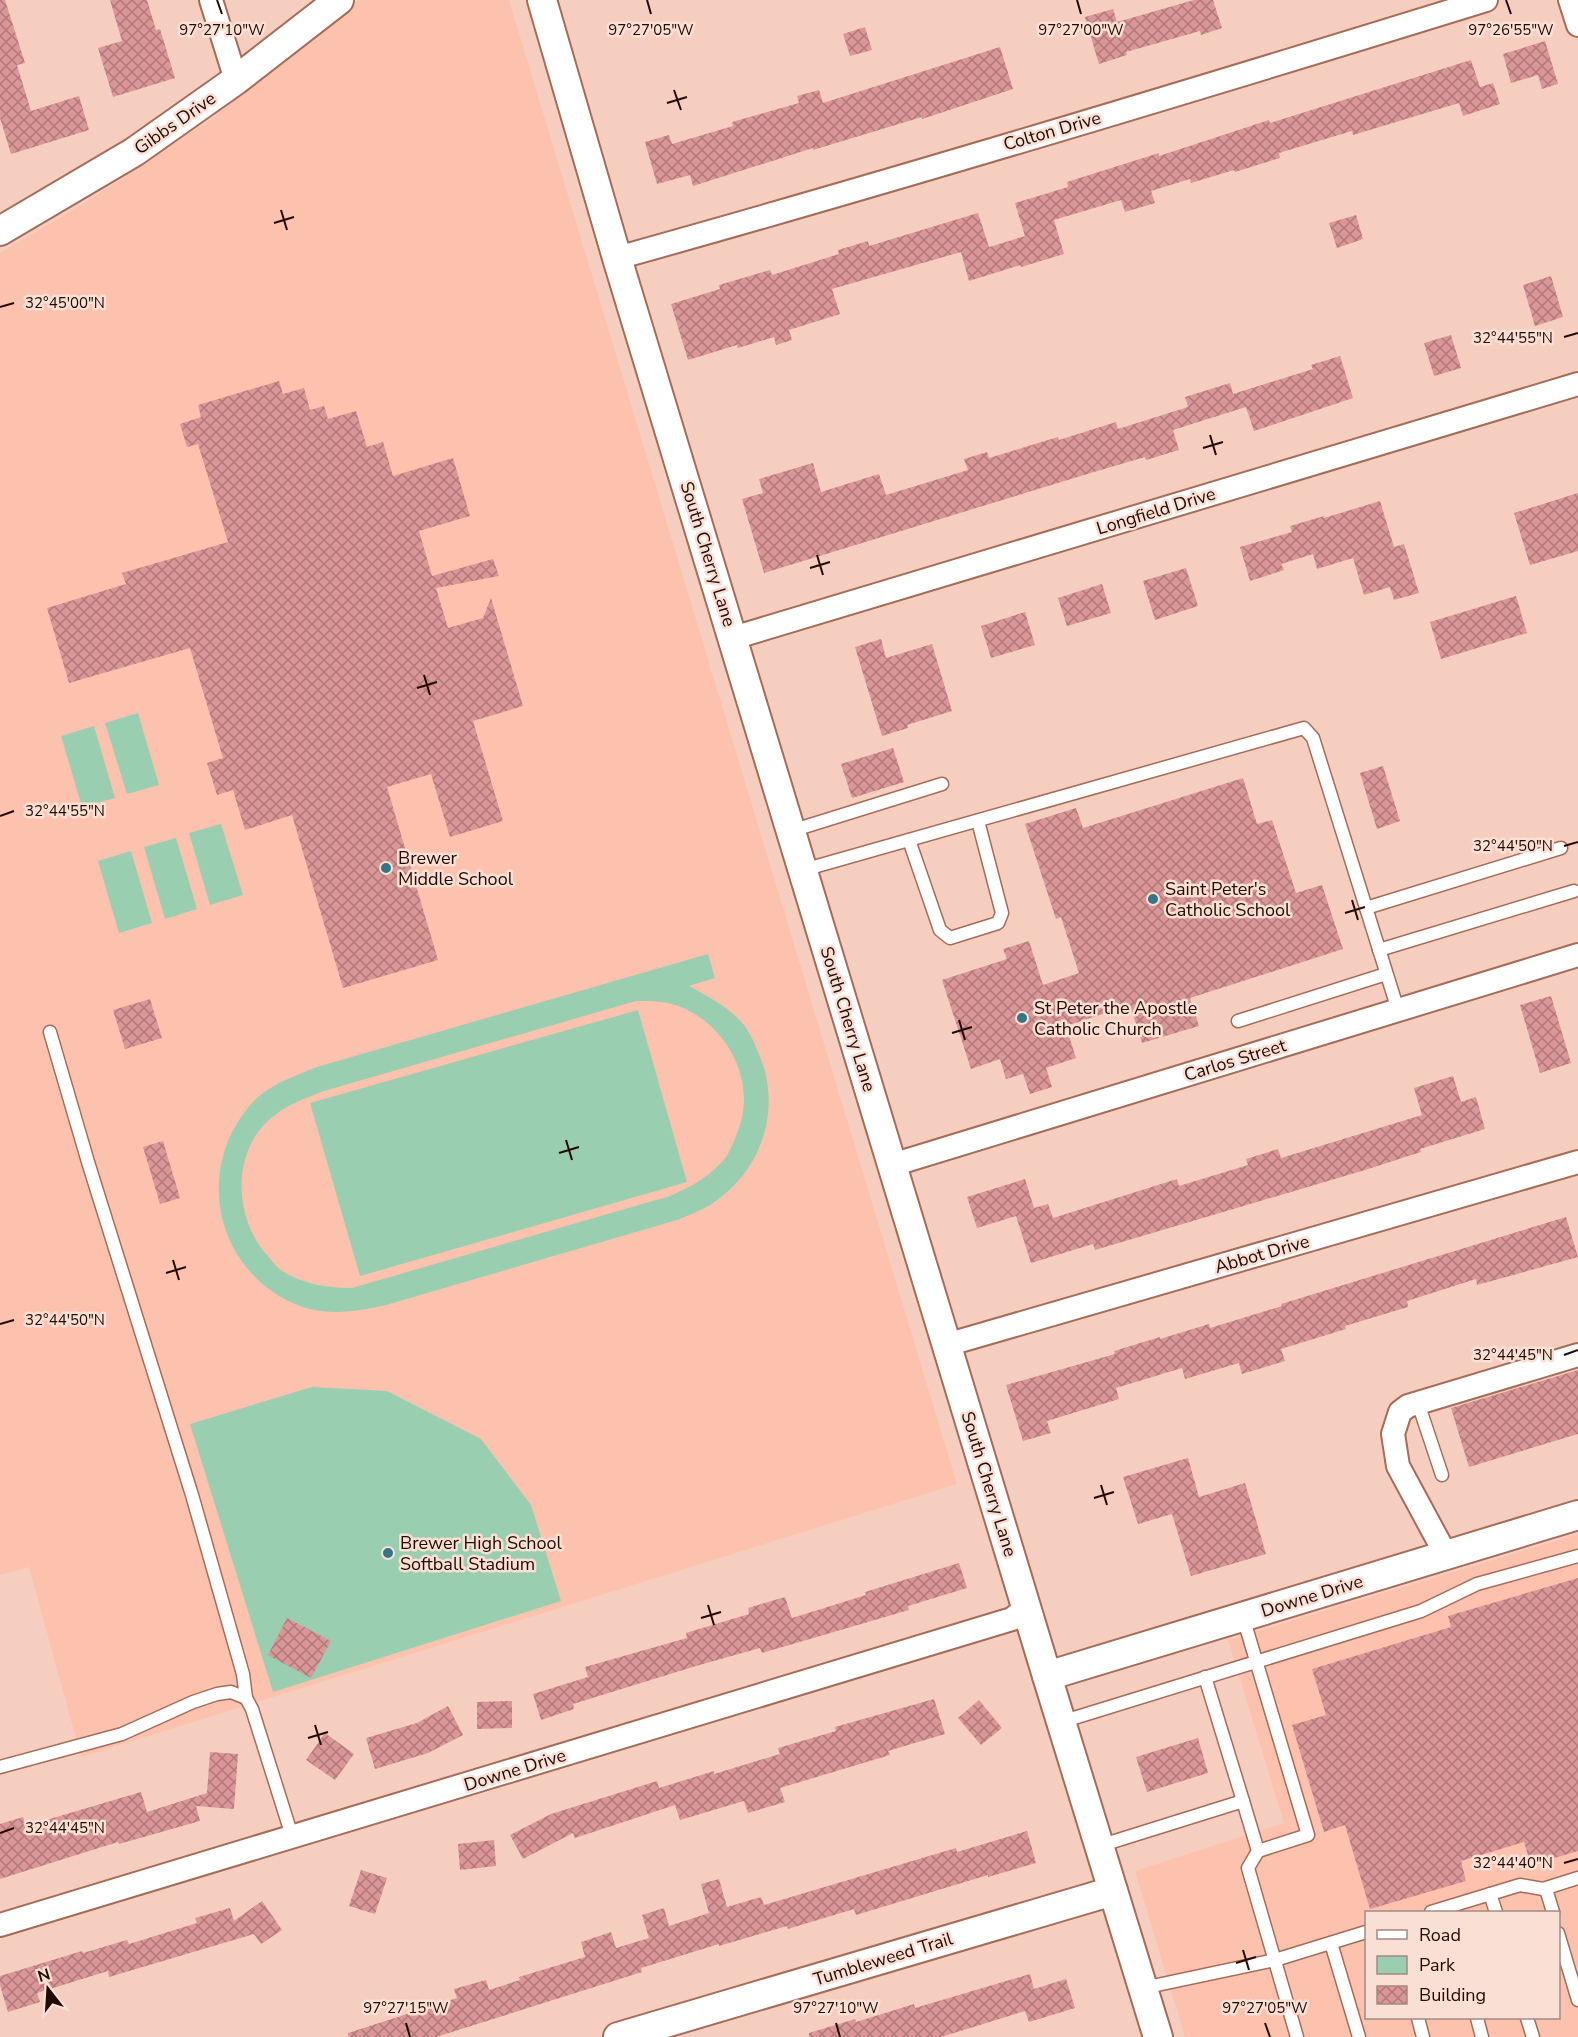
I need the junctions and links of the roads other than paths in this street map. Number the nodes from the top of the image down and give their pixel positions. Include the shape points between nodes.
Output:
1 (211, 0) edge
2 (339, 0) edge
3 (542, 0) edge
4 (1486, 0) edge
5 (1570, 0) edge
6 (1578, 25) edge
7 (236, 80) junction
8 (0, 231) edge
9 (617, 258) junction
10 (1578, 384) edge
11 (733, 638) junction
12 (942, 784) dead end
13 (978, 821) junction
14 (791, 831) junction
15 (909, 840) junction
16 (1561, 848) dead end
17 (803, 870) junction
18 (1574, 891) dead end
19 (1366, 908) junction
20 (1379, 950) junction
21 (1578, 955) edge
22 (1386, 974) junction
23 (1398, 1010) junction
24 (1238, 1021) dead end
25 (50, 1032) dead end
26 (1578, 1162) edge
27 (892, 1165) junction
28 (946, 1345) junction
29 (1578, 1355) edge
30 (1418, 1403) junction
31 (1442, 1475) dead end
32 (1578, 1515) edge
33 (1446, 1555) junction
34 (1578, 1556) edge
35 (1026, 1608) junction
36 (1243, 1617) junction
37 (1257, 1661) junction
38 (1047, 1676) junction
39 (1205, 1677) junction
40 (246, 1698) junction
41 (1061, 1722) junction
42 (0, 1767) edge
43 (1243, 1801) junction
44 (292, 1836) junction
45 (1099, 1846) junction
46 (1258, 1851) junction
47 (1578, 1878) edge
48 (1546, 1888) junction
49 (1113, 1891) junction
50 (1490, 1894) junction
51 (1445, 1910) edge
52 (1496, 1911) edge
53 (1553, 1911) edge
54 (0, 1925) edge
55 (1365, 1932) edge
56 (1560, 1939) edge
57 (1331, 1943) junction
58 (1275, 1960) junction
59 (1143, 1988) junction
60 (1578, 2000) edge
61 (1418, 2019) edge
62 (1477, 2019) edge
63 (1527, 2019) edge
64 (618, 2037) edge
65 (1158, 2037) edge
66 (1297, 2037) edge
67 (1359, 2037) edge
68 (1423, 2037) edge
69 (1482, 2037) edge
70 (1533, 2037) edge

1 - 7 street
2 - 7 street, Gibbs Drive
3 - 9 street, South Cherry Lane
4 - 9 street, Colton Drive via 1258,71
5 - 6 street
7 - 8 street, Gibbs Drive via 134,152
9 - 11 street, South Cherry Lane
10 - 11 street, Longfield Drive
11 - 14 street, South Cherry Lane
12 - 14 lane
13 - 15 lane
13 - 15 lane via 1002,914 998,923 950,938 940,930
13 - 19 lane via 1304,728 1313,738
14 - 17 street, South Cherry Lane
15 - 17 lane
16 - 19 lane
17 - 27 street, South Cherry Lane
18 - 20 lane
19 - 20 lane
20 - 22 lane
21 - 23 street, Carlos Street
22 - 23 lane
22 - 24 lane
23 - 27 street, Carlos Street
25 - 40 lane via 192,1495 243,1674
26 - 28 street, Abbot Drive
27 - 28 street, South Cherry Lane
28 - 35 street, South Cherry Lane
29 - 30 street
30 - 31 lane
30 - 33 street via 1400,1412 1393,1434 1398,1466
32 - 33 street, Downe Drive
33 - 36 street, Downe Drive
34 - 37 lane via 1476,1584 1421,1611
35 - 38 street, South Cherry Lane
35 - 44 street, Downe Drive via 1012,1619
36 - 37 lane
36 - 38 street, Downe Drive
37 - 39 lane
37 - 46 lane via 1308,1835
38 - 41 street, South Cherry Lane
39 - 41 lane
39 - 43 lane
40 - 42 lane via 231,1692 217,1694 122,1734
40 - 44 lane
41 - 45 street, South Cherry Lane
43 - 45 lane
43 - 46 lane
44 - 54 street, Downe Drive
45 - 49 street, South Cherry Lane
46 - 58 lane via 1248,1868
47 - 48 lane
48 - 50 lane via 1520,1885
48 - 53 lane
49 - 59 street, South Cherry Lane
49 - 64 street, Tumbleweed Trail
50 - 51 lane
50 - 52 lane
55 - 57 lane
56 - 60 lane
57 - 58 lane
57 - 67 lane
58 - 59 lane
58 - 66 lane
59 - 65 street, South Cherry Lane
61 - 68 lane
62 - 69 lane
63 - 70 lane

